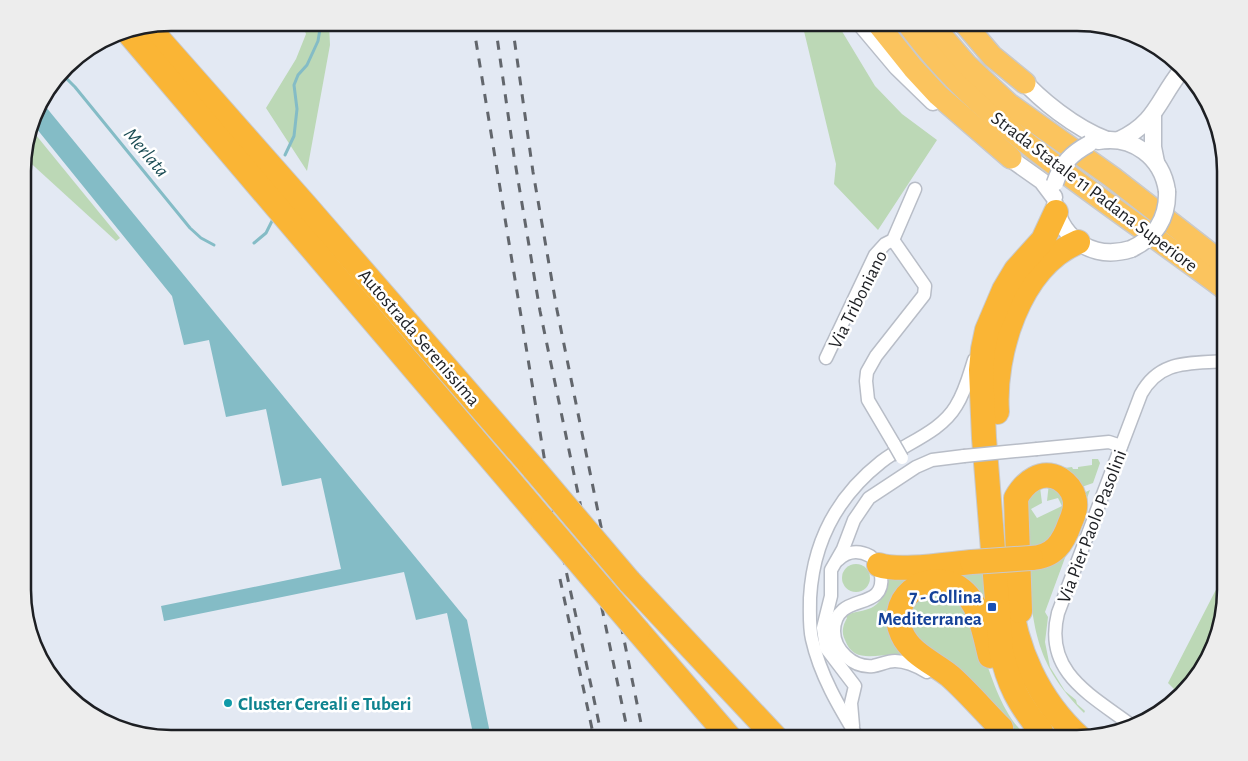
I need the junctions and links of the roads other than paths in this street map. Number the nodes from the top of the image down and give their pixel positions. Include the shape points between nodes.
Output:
1 (168, 31) edge
2 (867, 31) edge
3 (884, 31) edge
4 (901, 31) edge
5 (914, 31) edge
6 (938, 31) edge
7 (954, 31) edge
8 (971, 31) edge
9 (978, 31) edge
10 (153, 32) edge
11 (132, 37) edge
12 (1178, 75) edge
13 (1025, 83) junction
14 (1154, 114) junction
15 (1113, 140) junction
16 (1039, 153) junction
17 (1011, 158) junction
18 (1156, 162) junction
19 (1112, 177) junction
20 (915, 189) dead end
21 (1055, 197) junction
22 (306, 206) junction
23 (893, 240) junction
24 (1078, 242) junction
25 (1216, 258) edge
26 (1216, 283) edge
27 (994, 309) junction
28 (826, 358) dead end
29 (1216, 362) edge
30 (1121, 446) junction
31 (910, 470) junction
32 (854, 520) junction
33 (872, 559) junction
34 (835, 562) junction
35 (832, 587) junction
36 (859, 603) junction
37 (1019, 640) junction
38 (1127, 720) edge
39 (723, 729) edge
40 (764, 729) edge
41 (853, 729) edge
42 (855, 729) edge
43 (1003, 729) edge
44 (1004, 729) edge
45 (1039, 729) edge
46 (1040, 729) edge
47 (1071, 729) edge

1 - 22 highway via 243,121
2 - 17 street via 923,94
3 - 17 highway via 938,95
4 - 16 highway via 955,92 986,118
5 - 16 highway, Strada Statale 11 Padana Superiore via 960,85
6 - 19 highway, Strada Statale 11 Padana Superiore via 995,92
7 - 19 highway via 974,58 998,82
8 - 13 highway via 992,56
9 - 13 street
10 - 22 highway
11 - 39 highway, bridge
12 - 14 street
13 - 15 street via 1090,134
14 - 15 street via 1138,130
14 - 18 street
15 - 18 street via 1139,147
15 - 21 street, bridge via 1089,144 1067,159 1059,172
16 - 26 highway, Strada Statale 11 Padana Superiore
17 - 21 street via 1042,181
18 - 24 street, bridge via 1167,191 1166,209 1159,226 1148,239 1117,253 1087,248
19 - 25 highway, Strada Statale 11 Padana Superiore
20 - 23 street, Via Triboniano
21 - 24 street via 1064,229
21 - 27 highway via 1043,240 1016,270
22 - 40 highway, Autostrada Serenissima, bridge via 629,580
23 - 28 street, Via Triboniano via 875,255
23 - 31 street, bridge via 926,286 924,295 876,356 866,381 868,400
24 - 37 highway via 1055,255 1028,288 1008,330 1000,363 997,408 1008,574
27 - 41 street via 979,342 968,379 949,416 884,460 856,484 834,513 818,552 811,591 809,622 812,640 828,686
27 - 46 highway via 981,370 998,630 1010,685 1019,703
29 - 30 street, Via Pier Paolo Pasolini via 1178,364 1156,373 1141,394
30 - 31 street, bridge via 1109,442 964,456 932,460
30 - 38 street, Via Pier Paolo Pasolini via 1058,613 1055,639 1070,677
31 - 32 street via 869,498
32 - 33 street via 855,538
32 - 34 street
33 - 34 street via 857,552 848,553
33 - 36 street via 882,579 877,593 866,602
33 - 37 highway, bridge via 890,568 904,568 972,562 1031,558 1045,556 1061,544 1074,512 1072,490 1054,476 1035,478 1016,498 1020,596
34 - 35 street via 830,578
35 - 36 street via 843,600
35 - 42 street via 822,628 824,641 830,655 856,686 851,703
36 - 43 street via 843,610 836,619 835,640 844,654 857,664 866,666 894,661 917,666
37 - 47 highway via 1042,694
44 - 45 highway via 950,677 910,647 902,634 899,621 901,607 907,596 920,585 944,581 968,596 977,612 1001,685 1018,709

